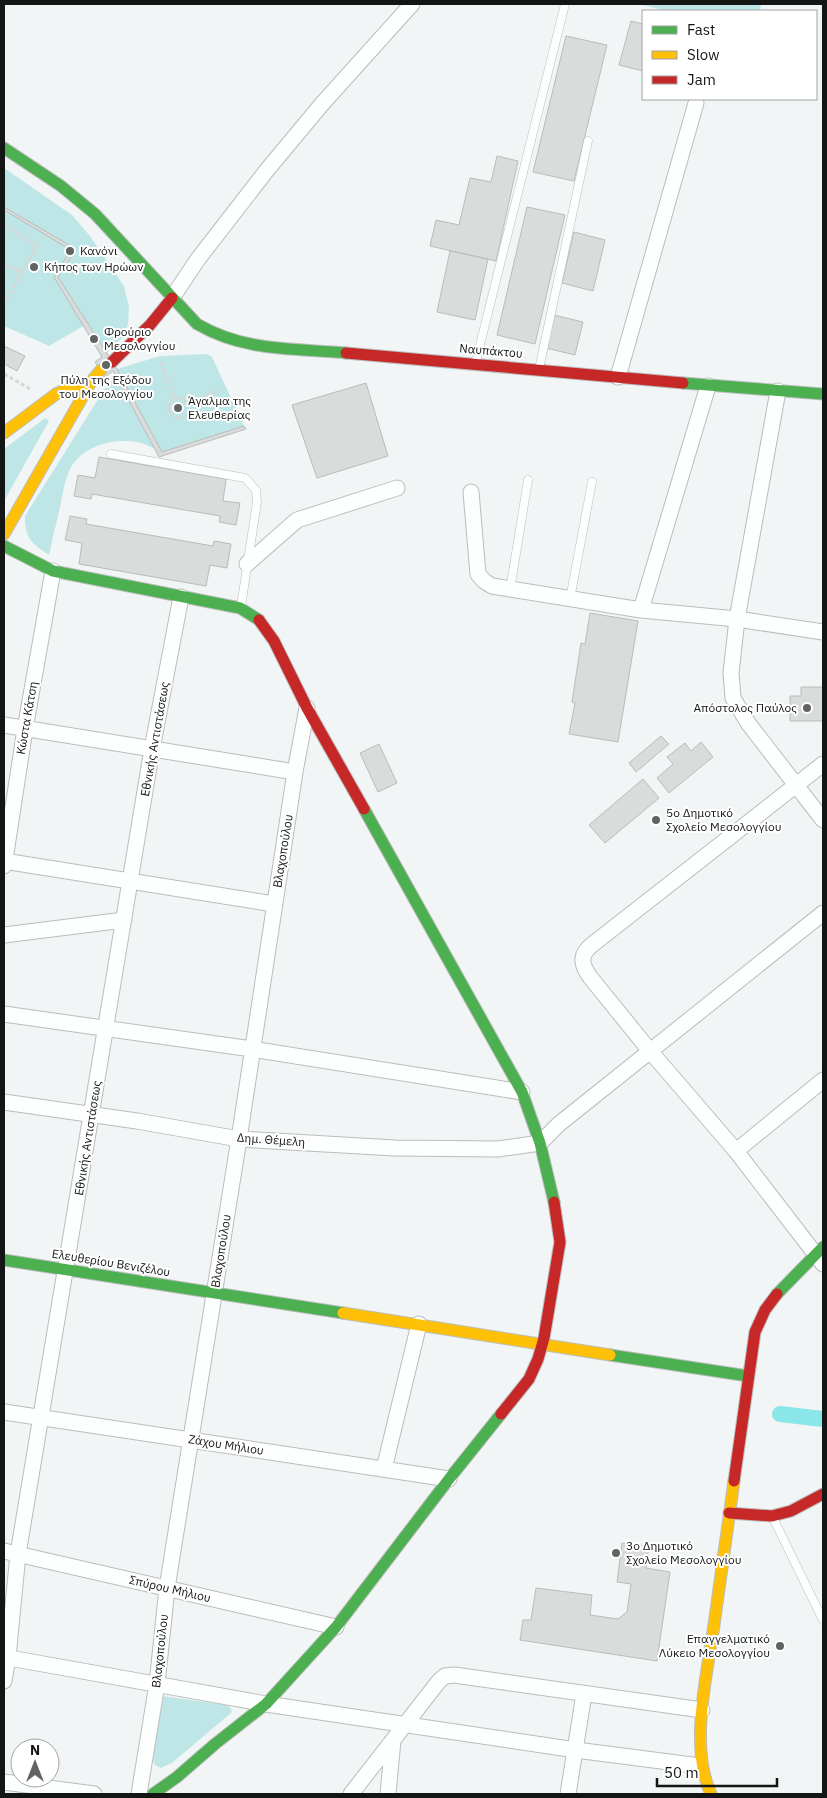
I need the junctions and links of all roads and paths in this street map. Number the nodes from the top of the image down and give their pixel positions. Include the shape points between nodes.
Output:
1 (412, 4) edge
2 (565, 4) edge
3 (696, 103) dead end
4 (588, 141) dead end
5 (4, 148) edge
6 (4, 225) edge
7 (4, 264) edge
8 (21, 272) junction
9 (172, 298) junction
10 (4, 301) edge
11 (112, 362) dead end
12 (161, 362) dead end
13 (476, 363) junction
14 (539, 369) junction
15 (101, 370) dead end
16 (4, 374) edge
17 (618, 377) junction
18 (91, 382) junction
19 (708, 386) junction
20 (220, 390) dead end
21 (778, 391) junction
22 (36, 392) dead end
23 (823, 394) edge
24 (174, 399) junction
25 (188, 403) junction
26 (4, 433) edge
27 (111, 454) dead end
28 (528, 480) dead end
29 (592, 482) dead end
30 (397, 488) dead end
31 (471, 492) dead end
32 (4, 534) edge
33 (4, 546) edge
34 (247, 564) junction
35 (53, 570) junction
36 (510, 590) junction
37 (181, 596) junction
38 (570, 600) junction
39 (240, 608) junction
40 (641, 610) junction
41 (737, 619) junction
42 (823, 632) edge
43 (307, 708) junction
44 (4, 725) edge
45 (25, 729) junction
46 (152, 749) junction
47 (823, 764) edge
48 (295, 772) junction
49 (796, 786) junction
50 (823, 820) edge
51 (4, 863) edge
52 (130, 881) junction
53 (274, 904) junction
54 (823, 913) edge
55 (124, 920) junction
56 (4, 936) edge
57 (4, 1014) edge
58 (106, 1028) junction
59 (252, 1049) junction
60 (650, 1051) junction
61 (823, 1080) edge
62 (522, 1092) junction
63 (4, 1102) edge
64 (92, 1114) junction
65 (239, 1139) junction
66 (540, 1143) junction
67 (736, 1151) junction
68 (821, 1256) edge
69 (4, 1260) edge
70 (66, 1269) junction
71 (215, 1293) junction
72 (419, 1324) junction
73 (542, 1344) junction
74 (748, 1376) junction
75 (4, 1412) edge
76 (42, 1418) junction
77 (191, 1440) junction
78 (384, 1470) junction
79 (449, 1479) junction
80 (823, 1494) edge
81 (729, 1513) junction
82 (772, 1516) junction
83 (11, 1552) edge
84 (167, 1588) junction
85 (823, 1620) edge
86 (336, 1627) junction
87 (6, 1657) edge
88 (4, 1681) edge
89 (157, 1684) junction
90 (584, 1694) junction
91 (266, 1704) junction
92 (702, 1710) junction
93 (404, 1725) junction
94 (393, 1740) junction
95 (576, 1750) junction
96 (700, 1766) junction
97 (4, 1782) edge
98 (94, 1794) edge
99 (139, 1794) edge
100 (153, 1794) edge
101 (351, 1794) edge
102 (388, 1794) edge
103 (568, 1794) edge
104 (711, 1794) edge

1 - 9 street via 267,170
2 - 13 lane
3 - 17 street
4 - 14 lane
5 - 9 street, Ναυπάκτου via 61,186 95,214
6 - 8 path via 37,246
7 - 8 path
8 - 10 path
9 - 11 street
9 - 13 street, Ναυπάκτου via 202,327 241,342
12 - 24 path
13 - 14 street, Ναυπάκτου
14 - 17 street, Ναυπάκτου
15 - 18 street
16 - 22 path
17 - 19 street, Ναυπάκτου
18 - 26 street via 56,394
18 - 32 street
19 - 21 street, Ναυπάκτου
19 - 40 street
20 - 25 path
21 - 23 street, Ναυπάκτου
21 - 41 street
24 - 25 path via 182,398
24 - 25 path via 169,409 174,417 187,415
27 - 34 lane via 245,478 256,490 257,502
28 - 36 lane
29 - 38 lane
30 - 34 street via 297,520
31 - 36 street via 478,574 492,586
33 - 35 street
34 - 39 lane
35 - 37 street
35 - 45 street, Κώστα Κάτση
36 - 38 street
37 - 39 street
37 - 46 street, Εθνικής Αντιστάσεως
38 - 40 street
39 - 43 street via 259,620 274,641
40 - 41 street
41 - 42 street
41 - 49 street via 731,673 733,698
43 - 48 street, Βλαχοπούλου
43 - 62 street
44 - 45 street
45 - 46 street
45 - 51 street, Κώστα Κάτση
46 - 48 street
46 - 52 street, Εθνικής Αντιστάσεως
47 - 49 street
48 - 53 street, Βλαχοπούλου
49 - 50 street
49 - 60 street via 583,953 586,972
51 - 52 street
52 - 53 street
52 - 55 street, Εθνικής Αντιστάσεως
53 - 59 street, Βλαχοπούλου
54 - 60 street
55 - 56 street
55 - 58 street, Εθνικής Αντιστάσεως
57 - 58 street
58 - 59 street
58 - 64 street, Εθνικής Αντιστάσεως
59 - 62 street
59 - 65 street, Βλαχοπούλου
60 - 66 street via 558,1124
60 - 67 street
61 - 67 street
62 - 66 street
63 - 64 street, Δημ. Θέμελη
64 - 65 street, Δημ. Θέμελη
64 - 70 street, Εθνικής Αντιστάσεως
65 - 66 street, Δημ. Θέμελη via 498,1150
65 - 71 street, Βλαχοπούλου
66 - 73 street via 560,1242
67 - 68 street
68 - 74 street via 779,1292 761,1316 756,1326
69 - 70 street, Ελευθερίου Βενιζέλου
70 - 71 street, Ελευθερίου Βενιζέλου
70 - 76 street, Εθνικής Αντιστάσεως
71 - 72 street, Ελευθερίου Βενιζέλου
71 - 77 street, Βλαχοπούλου
72 - 73 street, Ελευθερίου Βενιζέλου
72 - 78 street
73 - 74 street, Ελευθερίου Βενιζέλου
73 - 79 street via 527,1384
74 - 81 street
75 - 76 street, Ζάχου Μήλιου
76 - 77 street, Ζάχου Μήλιου
76 - 83 street, Εθνικής Αντιστάσεως
77 - 78 street, Ζάχου Μήλιου
77 - 84 street, Βλαχοπούλου
78 - 79 street, Ζάχου Μήλιου
79 - 86 street
80 - 82 street via 790,1511
81 - 82 street
81 - 92 street
82 - 85 lane
83 - 84 street, Σπύρου Μήλιου
83 - 87 street, Εθνικής Αντιστάσεως
84 - 86 street, Σπύρου Μήλιου
84 - 89 street, Βλαχοπούλου
86 - 91 street
87 - 88 street, Εθνικής Αντιστάσεως
87 - 89 street
89 - 91 street
89 - 99 street, Βλαχοπούλου
90 - 92 street
90 - 93 street via 445,1676
90 - 95 street
91 - 93 street
91 - 100 street
92 - 96 street
93 - 94 street
93 - 95 street
94 - 101 street
94 - 102 street
95 - 96 street
95 - 103 street
96 - 104 street
97 - 98 street

